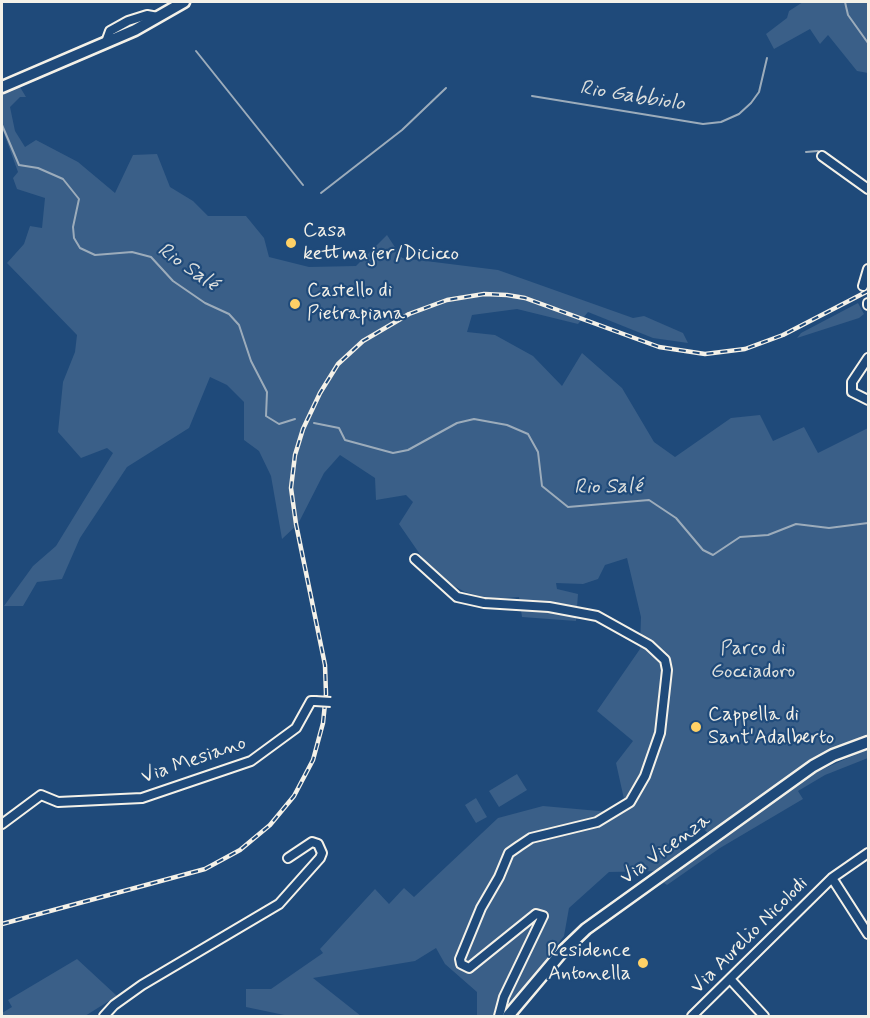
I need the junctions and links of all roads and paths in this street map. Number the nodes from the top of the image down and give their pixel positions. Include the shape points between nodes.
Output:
1 (184, 2) edge
2 (2, 87) edge
3 (822, 156) dead end
4 (868, 189) edge
5 (868, 269) edge
6 (863, 286) dead end
7 (868, 358) edge
8 (868, 400) edge
9 (415, 559) dead end
10 (331, 702) dead end
11 (868, 742) edge
12 (2, 824) edge
13 (868, 853) edge
14 (288, 858) dead end
15 (832, 878) junction
16 (868, 933) edge
17 (730, 979) junction
18 (104, 1017) edge
19 (499, 1017) edge
20 (508, 1017) edge
21 (692, 1017) edge
22 (764, 1017) edge

1 - 2 main road via 160,17
3 - 4 street
5 - 6 street
7 - 8 street via 852,382 852,393
9 - 19 street via 456,597 597,616 649,645 665,660 668,669 660,733 644,778 630,801 597,822 531,838 509,853 481,908 460,959 469,968 536,914 543,916 504,997
10 - 12 street, Via Mesiano, bridge via 313,701 296,728 251,761 142,798 58,802 41,795
11 - 20 main road, Via Vicenza via 813,766 586,929
13 - 15 street, Via Aurelio Nicolodi
14 - 18 street via 312,843 318,843 322,853 279,904 141,985
15 - 16 street
15 - 17 street, Via Aurelio Nicolodi
17 - 21 street, Via Aurelio Nicolodi
17 - 22 street

